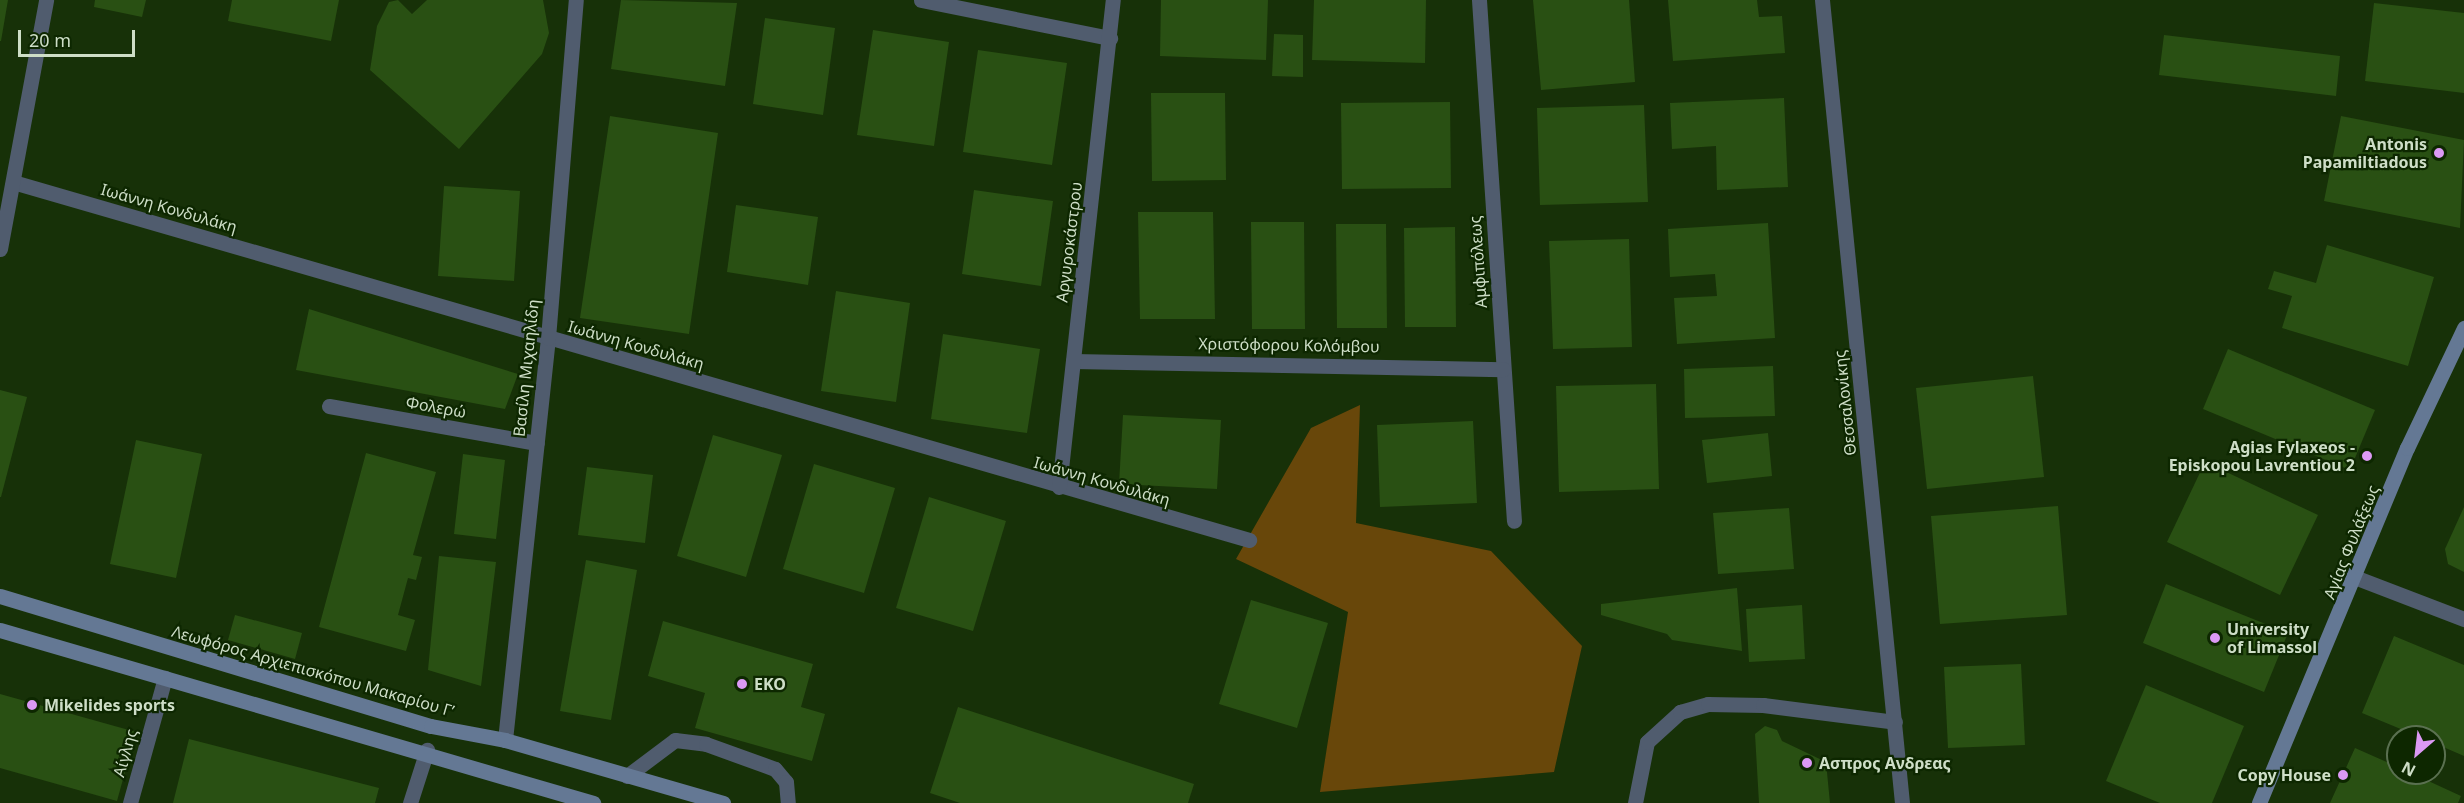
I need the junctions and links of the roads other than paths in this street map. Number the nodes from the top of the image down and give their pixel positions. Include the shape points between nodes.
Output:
1 (46, 0) edge
2 (576, 0) edge
3 (921, 0) edge
4 (1113, 0) edge
5 (1479, 0) edge
6 (1822, 0) edge
7 (1110, 38) junction
8 (13, 182) junction
9 (0, 249) edge
10 (2464, 328) edge
11 (548, 338) junction
12 (1073, 361) junction
13 (1503, 369) junction
14 (329, 406) dead end
15 (537, 443) junction
16 (1059, 487) junction
17 (1514, 520) dead end
18 (1249, 540) dead end
19 (2357, 578) junction
20 (0, 596) edge
21 (2464, 619) edge
22 (0, 630) edge
23 (165, 678) junction
24 (1895, 722) junction
25 (505, 740) junction
26 (427, 750) junction
27 (627, 776) junction
28 (571, 800) edge
29 (130, 803) edge
30 (410, 803) edge
31 (593, 803) edge
32 (723, 803) edge
33 (788, 803) edge
34 (1635, 803) edge
35 (1902, 803) edge
36 (2259, 803) edge

1 - 8 street
2 - 11 street, Βασίλη Μιχαηλίδη
3 - 7 street
4 - 7 street, Αργυροκάστρου
5 - 13 street, Αμφιπόλεως
6 - 24 street, Θεσσαλονίκης
7 - 12 street, Αργυροκάστρου
8 - 9 street
8 - 11 street, Ιωάννη Κονδυλάκη
10 - 19 main road, Αγίας Φυλάξεως via 2407,448
11 - 15 street, Βασίλη Μιχαηλίδη
11 - 16 street, Ιωάννη Κονδυλάκη
12 - 13 street, Χριστόφορου Κολόμβου
12 - 16 street, Αργυροκάστρου
13 - 17 street, Αμφιπόλεως
14 - 15 street, Φολερώ
15 - 25 street, Βασίλη Μιχαηλίδη
16 - 18 street, Ιωάννη Κονδυλάκη
19 - 21 street
19 - 36 main road, Αγίας Φυλάξεως
20 - 25 main road, Λεωφόρος Αρχιεπισκόπου Μακαρίου Γ’ via 431,726
22 - 23 main road
23 - 26 main road
23 - 29 street, Αίγλης
24 - 34 street via 1763,705 1708,704 1680,712 1647,742
24 - 35 street, Θεσσαλονίκης
25 - 27 main road, Λεωφόρος Αρχιεπισκόπου Μακαρίου Γ’
26 - 28 main road
26 - 30 street
27 - 32 main road, Λεωφόρος Αρχιεπισκόπου Μακαρίου Γ’
27 - 33 street via 675,740 706,744 775,769 786,782
28 - 31 main road

